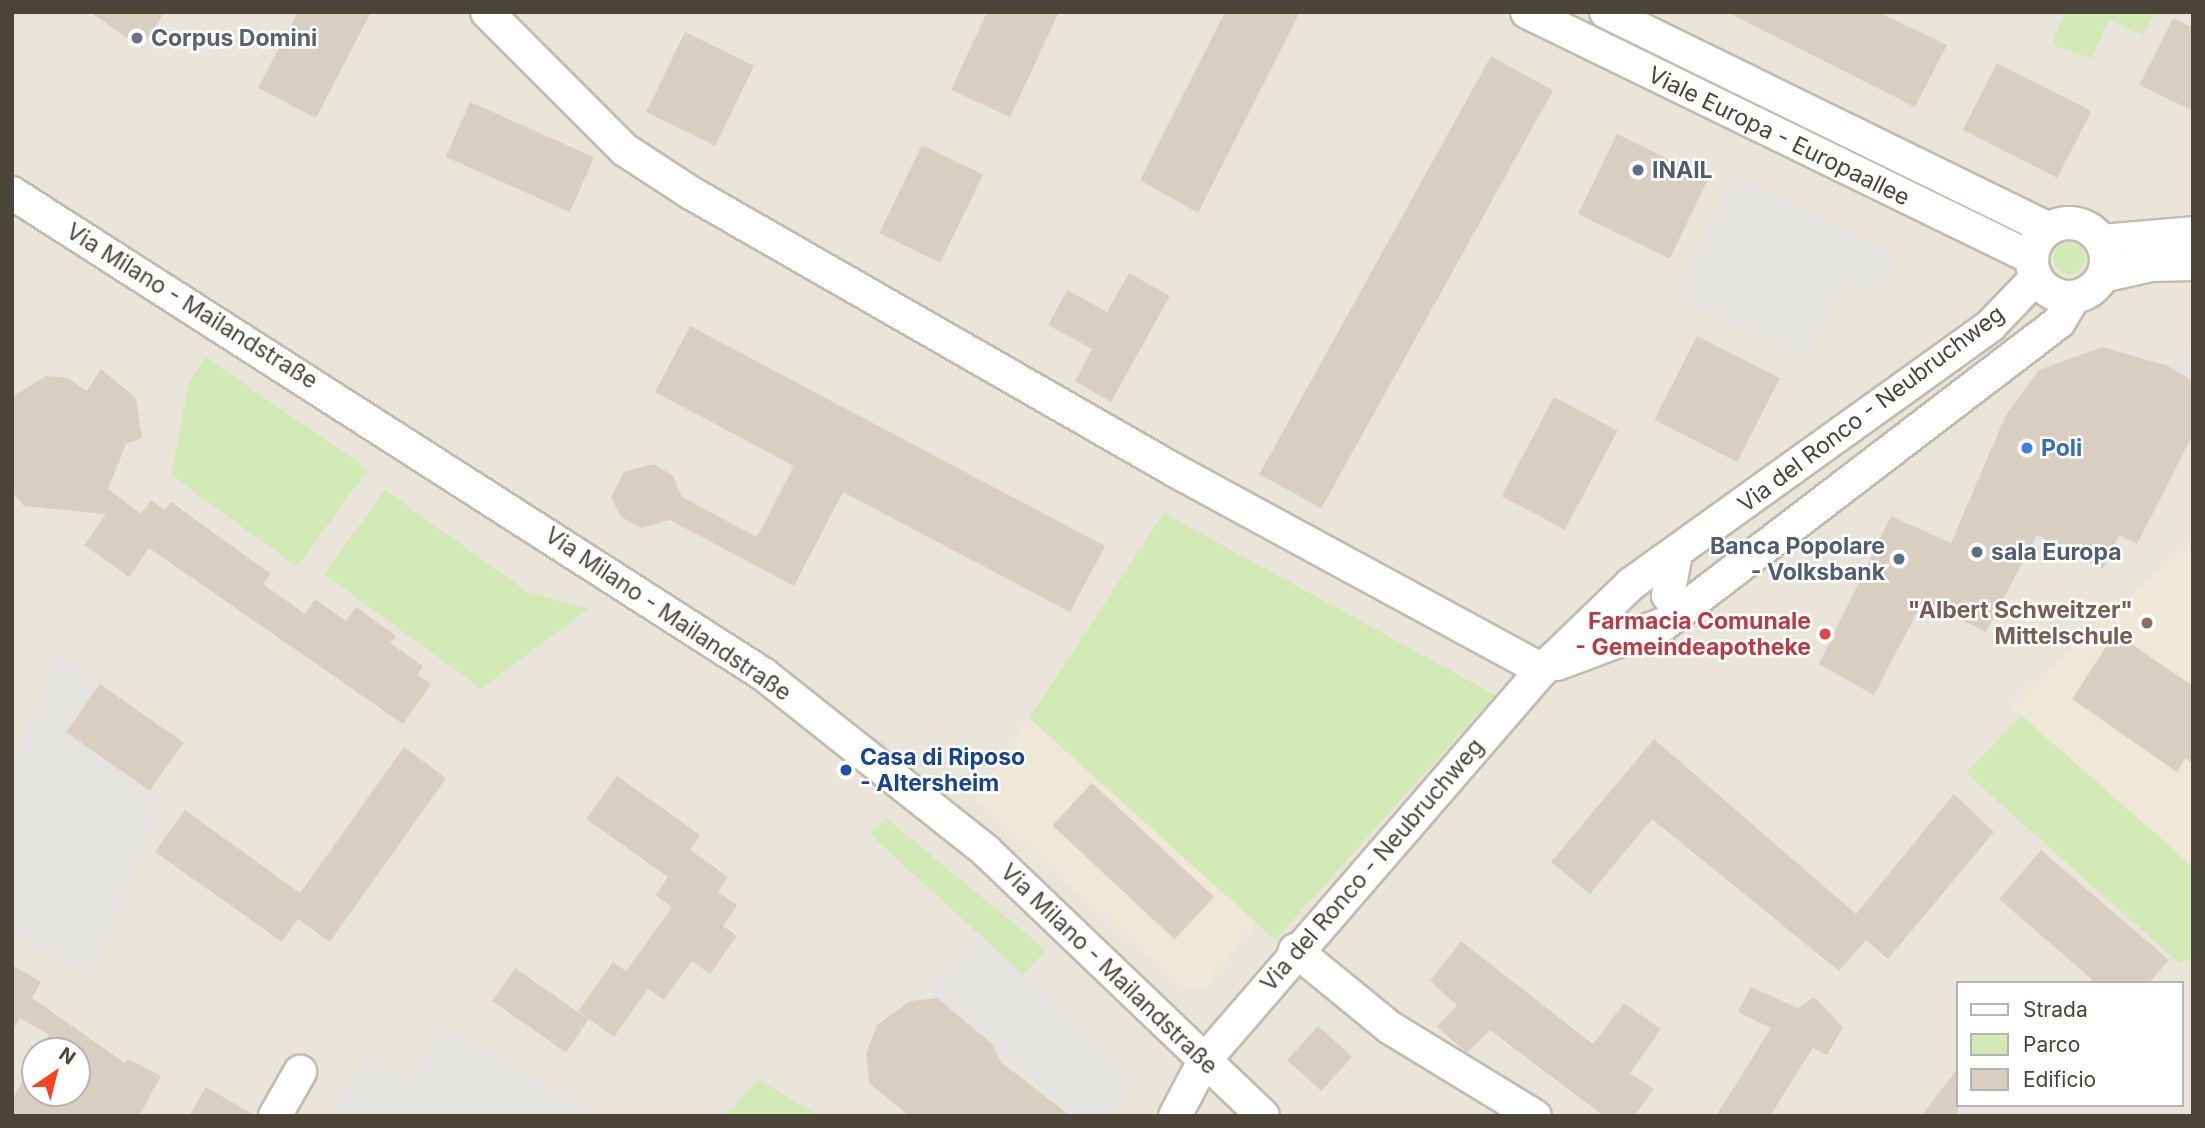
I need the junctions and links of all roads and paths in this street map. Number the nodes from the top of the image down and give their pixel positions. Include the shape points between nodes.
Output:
1 (487, 12) edge
2 (1527, 12) edge
3 (1606, 12) edge
4 (12, 193) edge
5 (2049, 229) junction
6 (2193, 233) edge
7 (2102, 241) junction
8 (2193, 264) edge
9 (2034, 268) junction
10 (2103, 276) junction
11 (2074, 297) junction
12 (1676, 554) junction
13 (1611, 605) junction
14 (1672, 618) junction
15 (1542, 670) junction
16 (1296, 950) junction
17 (1204, 1061) junction
18 (300, 1072) dead end
19 (275, 1116) edge
20 (1175, 1116) edge
21 (1263, 1116) edge
22 (1535, 1116) edge

1 - 15 street via 625,150 691,193 1174,470
2 - 9 street, Viale Europa - Europaallee
3 - 5 street, Viale Europa - Europaallee
4 - 17 street, Via Milano - Mailandstraße via 763,674 986,852
5 - 7 street via 2068,222 2088,228
5 - 9 street
6 - 7 street
7 - 10 street via 2107,258
8 - 10 street via 2152,265
9 - 11 street, Viale Europa - Europaallee via 2052,294
9 - 12 street, Via del Ronco - Neubruchweg via 1991,326
10 - 11 street
11 - 14 street, Via del Ronco - Neubruchweg via 2059,322
12 - 13 street, Via del Ronco - Neubruchweg
12 - 14 street via 1668,595
13 - 14 street
13 - 15 street, Via del Ronco - Neubruchweg
14 - 15 street, Via del Ronco - Neubruchweg
15 - 16 street, Via del Ronco - Neubruchweg
16 - 17 street, Via del Ronco - Neubruchweg
16 - 22 street via 1389,1027
17 - 20 street, Via del Ronco - Neubruchweg
17 - 21 street, Via Milano - Mailandstraße
18 - 19 street

